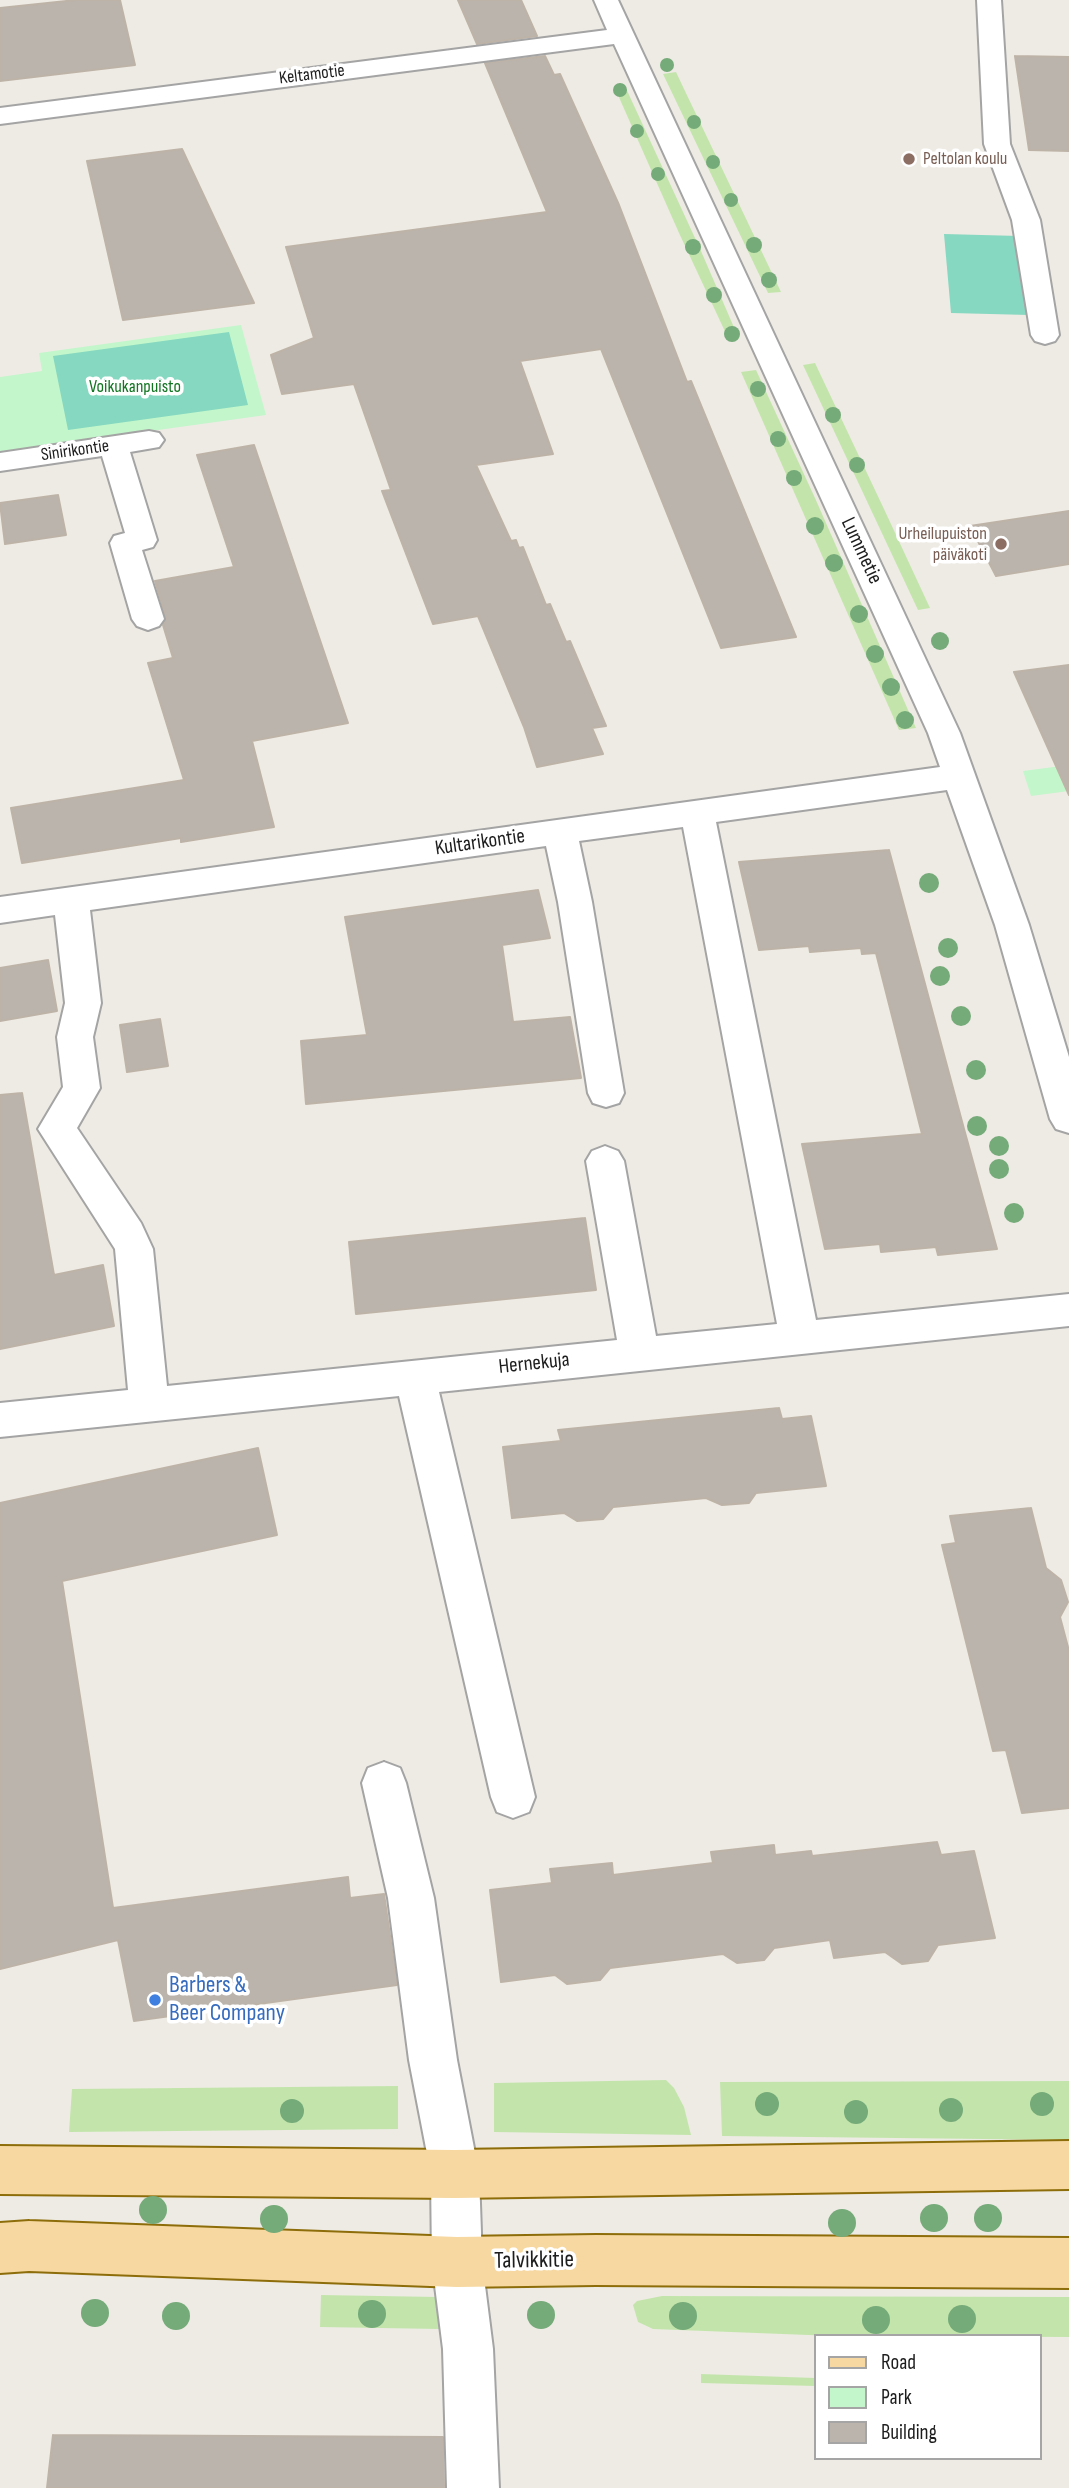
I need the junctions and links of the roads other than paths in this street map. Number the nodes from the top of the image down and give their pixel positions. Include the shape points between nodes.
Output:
1 (606, 0) edge
2 (989, 0) edge
3 (623, 35) junction
4 (0, 116) edge
5 (1045, 335) dead end
6 (149, 440) dead end
7 (113, 445) junction
8 (0, 462) edge
9 (148, 619) dead end
10 (961, 776) junction
11 (697, 813) junction
12 (560, 832) junction
13 (71, 900) junction
14 (0, 910) edge
15 (606, 1093) dead end
16 (1069, 1119) edge
17 (606, 1161) dead end
18 (1069, 1310) edge
19 (800, 1338) junction
20 (639, 1354) junction
21 (415, 1376) junction
22 (149, 1404) junction
23 (0, 1420) edge
24 (384, 1783) dead end
25 (513, 1797) dead end
26 (1069, 2165) edge
27 (0, 2171) edge
28 (455, 2174) junction
29 (0, 2248) edge
30 (457, 2262) junction
31 (1069, 2263) edge
32 (473, 2488) edge

1 - 3 street, Lummetie
2 - 5 street via 997,144 1026,220
3 - 4 street, Keltamotie
3 - 10 street, Lummetie
6 - 7 street, Sinirikontie
7 - 8 street, Sinirikontie
7 - 9 street via 142,540 124,543
10 - 11 street, Kultarikontie
10 - 16 street, Lummetie via 1012,925
11 - 12 street, Kultarikontie
11 - 19 street
12 - 13 street, Kultarikontie
12 - 15 street
13 - 14 street, Kultarikontie
13 - 22 street via 83,1003 75,1037 82,1088 57,1129 134,1249
17 - 20 street
18 - 19 street, Hernekuja
19 - 20 street, Hernekuja
20 - 21 street, Hernekuja
21 - 22 street, Hernekuja
21 - 25 street
22 - 23 street, Hernekuja
24 - 28 street via 411,1898 433,2060
26 - 28 main road
27 - 28 main road
28 - 30 street
29 - 30 main road, Talvikkitie
30 - 31 main road, Talvikkitie
30 - 32 street via 468,2350

